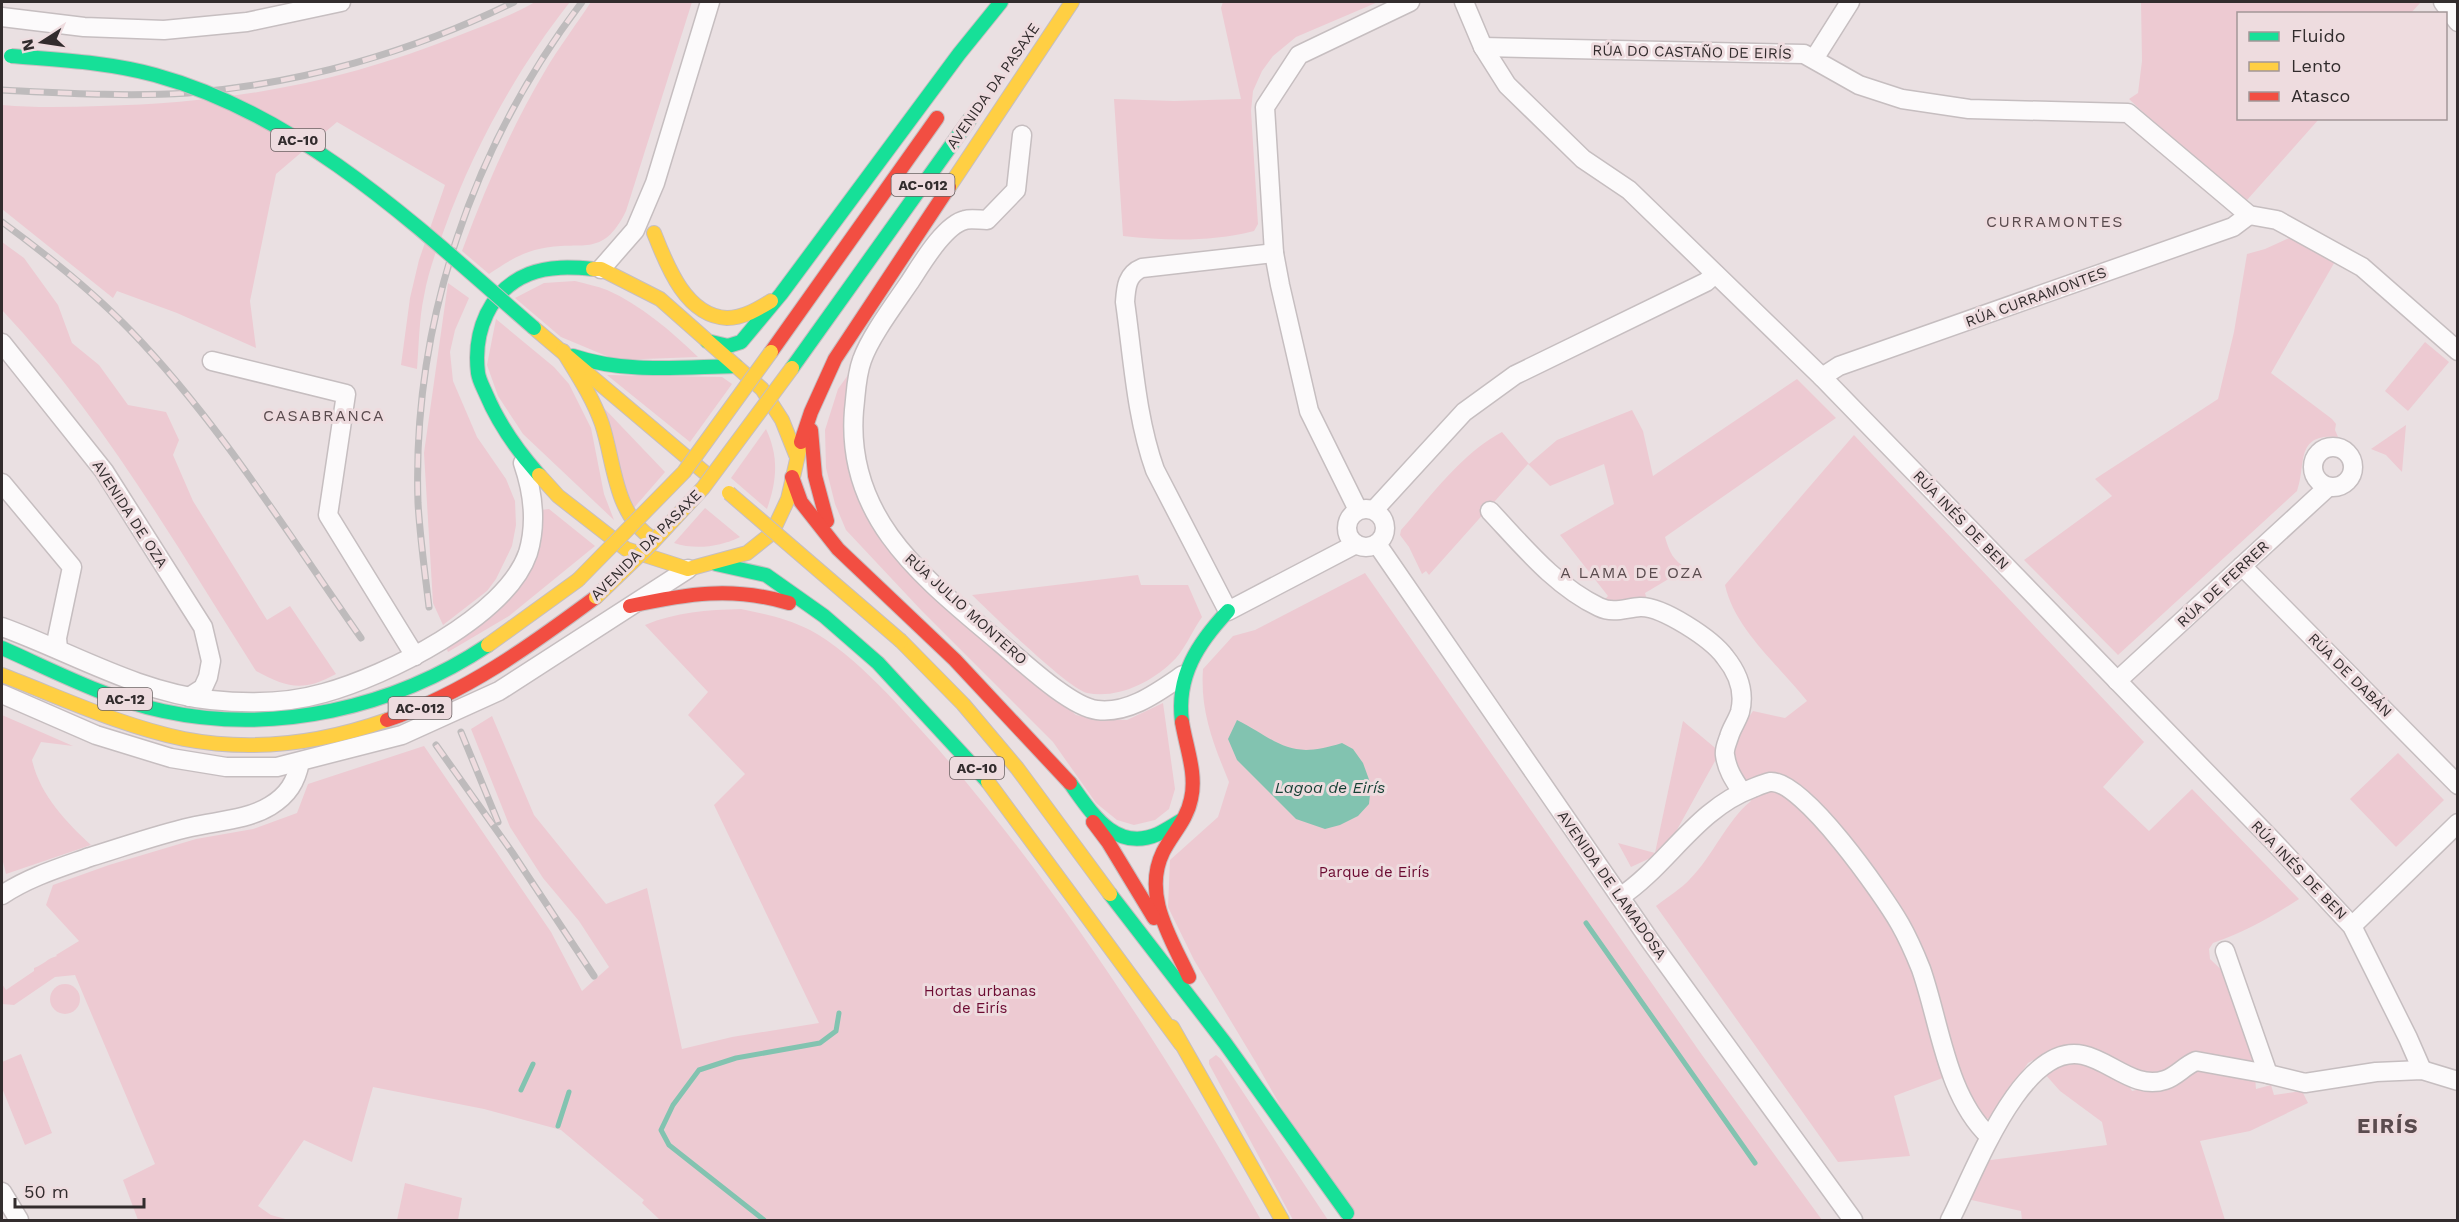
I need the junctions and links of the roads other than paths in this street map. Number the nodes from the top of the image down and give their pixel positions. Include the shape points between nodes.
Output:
1 (341, 2) edge
2 (710, 2) edge
3 (1001, 2) edge
4 (1016, 2) edge
5 (1071, 2) edge
6 (1410, 2) edge
7 (1464, 2) edge
8 (1850, 2) edge
9 (2444, 2) edge
10 (2, 17) edge
11 (1003, 21) dead end
12 (2457, 22) edge
13 (1483, 47) junction
14 (6, 55) edge
15 (1814, 59) junction
16 (944, 108) dead end
17 (977, 108) dead end
18 (1022, 135) dead end
19 (655, 183) junction
20 (2249, 214) junction
21 (654, 233) junction
22 (1274, 253) junction
23 (601, 269) junction
24 (1715, 274) junction
25 (781, 294) junction
26 (660, 299) junction
27 (706, 341) junction
28 (2, 343) edge
29 (563, 351) junction
30 (2457, 351) edge
31 (212, 361) dead end
32 (736, 366) junction
33 (1822, 377) junction
34 (810, 412) junction
35 (519, 452) junction
36 (796, 454) junction
37 (792, 477) junction
38 (2, 483) edge
39 (2328, 487) dead end
40 (1366, 510) junction
41 (1490, 511) dead end
42 (1356, 544) junction
43 (1377, 544) junction
44 (665, 545) dead end
45 (838, 549) junction
46 (747, 553) junction
47 (692, 561) junction
48 (710, 563) junction
49 (2242, 566) junction
50 (630, 606) junction
51 (1228, 611) junction
52 (825, 616) junction
53 (2, 627) edge
54 (2, 648) edge
55 (58, 649) junction
56 (415, 656) junction
57 (2, 675) edge
58 (1183, 675) junction
59 (2117, 681) junction
60 (2, 694) edge
61 (53, 694) junction
62 (189, 697) junction
63 (212, 721) joint
64 (96, 735) junction
65 (218, 744) joint
66 (1038, 751) junction
67 (300, 762) junction
68 (2457, 784) edge
69 (1742, 792) junction
70 (1182, 820) junction
71 (2457, 823) edge
72 (1075, 849) junction
73 (2, 894) edge
74 (1620, 897) junction
75 (2352, 926) junction
76 (1118, 929) dead end
77 (1129, 950) dead end
78 (2225, 951) dead end
79 (1193, 985) junction
80 (1225, 1043) junction
81 (1181, 1044) junction
82 (2422, 1070) junction
83 (2268, 1074) junction
84 (2457, 1081) edge
85 (1989, 1136) junction
86 (3, 1196) edge
87 (1347, 1213) dead end
88 (19, 1221) edge
89 (1282, 1221) edge
90 (1853, 1221) edge
91 (1950, 1221) edge

1 - 10 street via 247,22 164,30 84,27
2 - 19 street
3 - 25 main road
4 - 11 main road, AVENIDA DA PASAXE
5 - 34 main road via 835,359
6 - 22 street via 1299,55 1265,107
7 - 13 street, RÚA INÉS DE BEN
8 - 15 street
9 - 12 street
13 - 15 street, RÚA DO CASTAÑO DE EIRÍS via 1804,54
13 - 24 street, RÚA INÉS DE BEN via 1507,85 1583,159 1629,190
14 - 29 main road, AC-10, bridge via 83,62 151,74 217,98 279,128 390,206
15 - 20 street, RÚA DO CASTAÑO DE EIRÍS via 1859,85 1902,99 1969,109 2128,113
16 - 63 main road, AVENIDA DA PASAXE / AC-012, bridge via 684,472 578,580 519,625 467,657 383,698 340,710 261,722
17 - 65 main road, AVENIDA DA PASAXE / AC-012, bridge via 703,488 596,597 514,657 425,706 322,739 270,745
18 - 58 street, RÚA JULIO MONTERO via 1017,190 987,220 965,220 947,230 862,360 854,419 859,468 884,530 903,555 977,623 1069,698 1089,709 1113,711 1147,698
19 - 21 street
19 - 23 street via 635,230
20 - 30 street, RÚA DO CASTAÑO DE EIRÍS via 2277,220 2362,267
20 - 33 street, RÚA CURRAMONTES via 2233,226 1839,366
21 - 25 main road via 666,266 680,287 695,306 714,316 741,317
21 - 26 street
22 - 40 street via 1309,411
22 - 51 street via 1142,268 1129,277 1126,288 1138,402 1149,453
23 - 26 main road
23 - 35 main road via 565,267 528,274 499,293 485,314 478,336 478,374 496,419
24 - 33 street, RÚA INÉS DE BEN
24 - 40 street via 1706,282 1515,375 1464,412
25 - 27 main road via 741,342 728,346
26 - 27 main road
27 - 32 main road
28 - 62 street, AVENIDA DE OZA via 104,471 203,627 211,661 208,677 202,688
29 - 32 main road via 587,361 630,368
29 - 44 main road via 602,424 622,504 645,534
29 - 72 main road, AC-10, bridge via 901,641 1017,768
31 - 56 street via 346,394 328,514
32 - 36 main road via 762,389 782,420
33 - 59 street, RÚA INÉS DE BEN
34 - 36 main road
34 - 45 main road, AC-10 via 817,482
35 - 47 main road via 558,496 626,549
35 - 56 street via 531,495 533,528 527,554 516,576 499,597
36 - 37 main road
37 - 45 main road, AC-10 via 801,502
37 - 46 main road via 788,499 772,533
38 - 55 street via 72,567
39 - 49 street, RÚA DE FERRER
40 - 42 street via 1349,519 1350,538
40 - 43 street via 1382,516 1386,528
41 - 69 street via 1545,569 1588,602 1617,611 1642,607 1674,618 1714,643 1739,679 1740,712 1725,753 1728,771
42 - 43 street
42 - 51 street
43 - 74 street, AVENIDA DE LAMADOSA
45 - 66 main road, AC-10 via 955,660
46 - 47 main road
46 - 48 main road
47 - 48 main road
47 - 50 street, AVENIDA DA PASAXE
48 - 52 main road, AC-10 via 766,575
49 - 59 street, RÚA DE FERRER
49 - 68 street, RÚA DE DABÁN
50 - 52 main road via 717,590 765,594
50 - 67 street, AVENIDA DA PASAXE via 499,691 402,735
51 - 58 main road via 1200,643
52 - 81 main road, AC-10 via 878,663 980,771
53 - 55 street
54 - 63 main road, AVENIDA DA PASAXE / AC-12 via 113,695
55 - 62 street via 154,688
56 - 62 street via 355,683 296,699 224,701
57 - 61 main road, AVENIDA DA PASAXE / AC-12
58 - 70 main road via 1181,702 1192,798
59 - 75 street, RÚA INÉS DE BEN
60 - 64 street, AVENIDA DA PASAXE
61 - 64 main road
61 - 65 main road, AVENIDA DA PASAXE / AC-12 via 131,725
64 - 67 street, AVENIDA DA PASAXE via 171,758 226,767 278,767
66 - 70 main road via 1062,773 1111,832 1130,838 1156,835
66 - 79 main road, AC-10 via 1108,842
67 - 73 street via 290,789 267,807 127,845 32,877
69 - 74 street via 1693,827 1638,885
69 - 85 street via 1772,782 1793,789 1825,819 1900,924 1920,969 1960,1096
70 - 79 main road via 1155,866 1155,902
71 - 75 street
72 - 76 main road, AC-10
72 - 80 main road, AC-10
74 - 90 street, AVENIDA DE LAMADOSA
75 - 82 street, RÚA INÉS DE BEN
77 - 81 main road, AC-10
78 - 83 street
79 - 80 main road, AC-10
80 - 87 main road, AC-10
81 - 89 main road, AC-10
82 - 83 street via 2376,1071 2305,1083
82 - 84 street
83 - 85 street via 2196,1061 2165,1080 2153,1082 2138,1080 2086,1055 2073,1053 2044,1063 2034,1072
85 - 91 street
86 - 88 street

